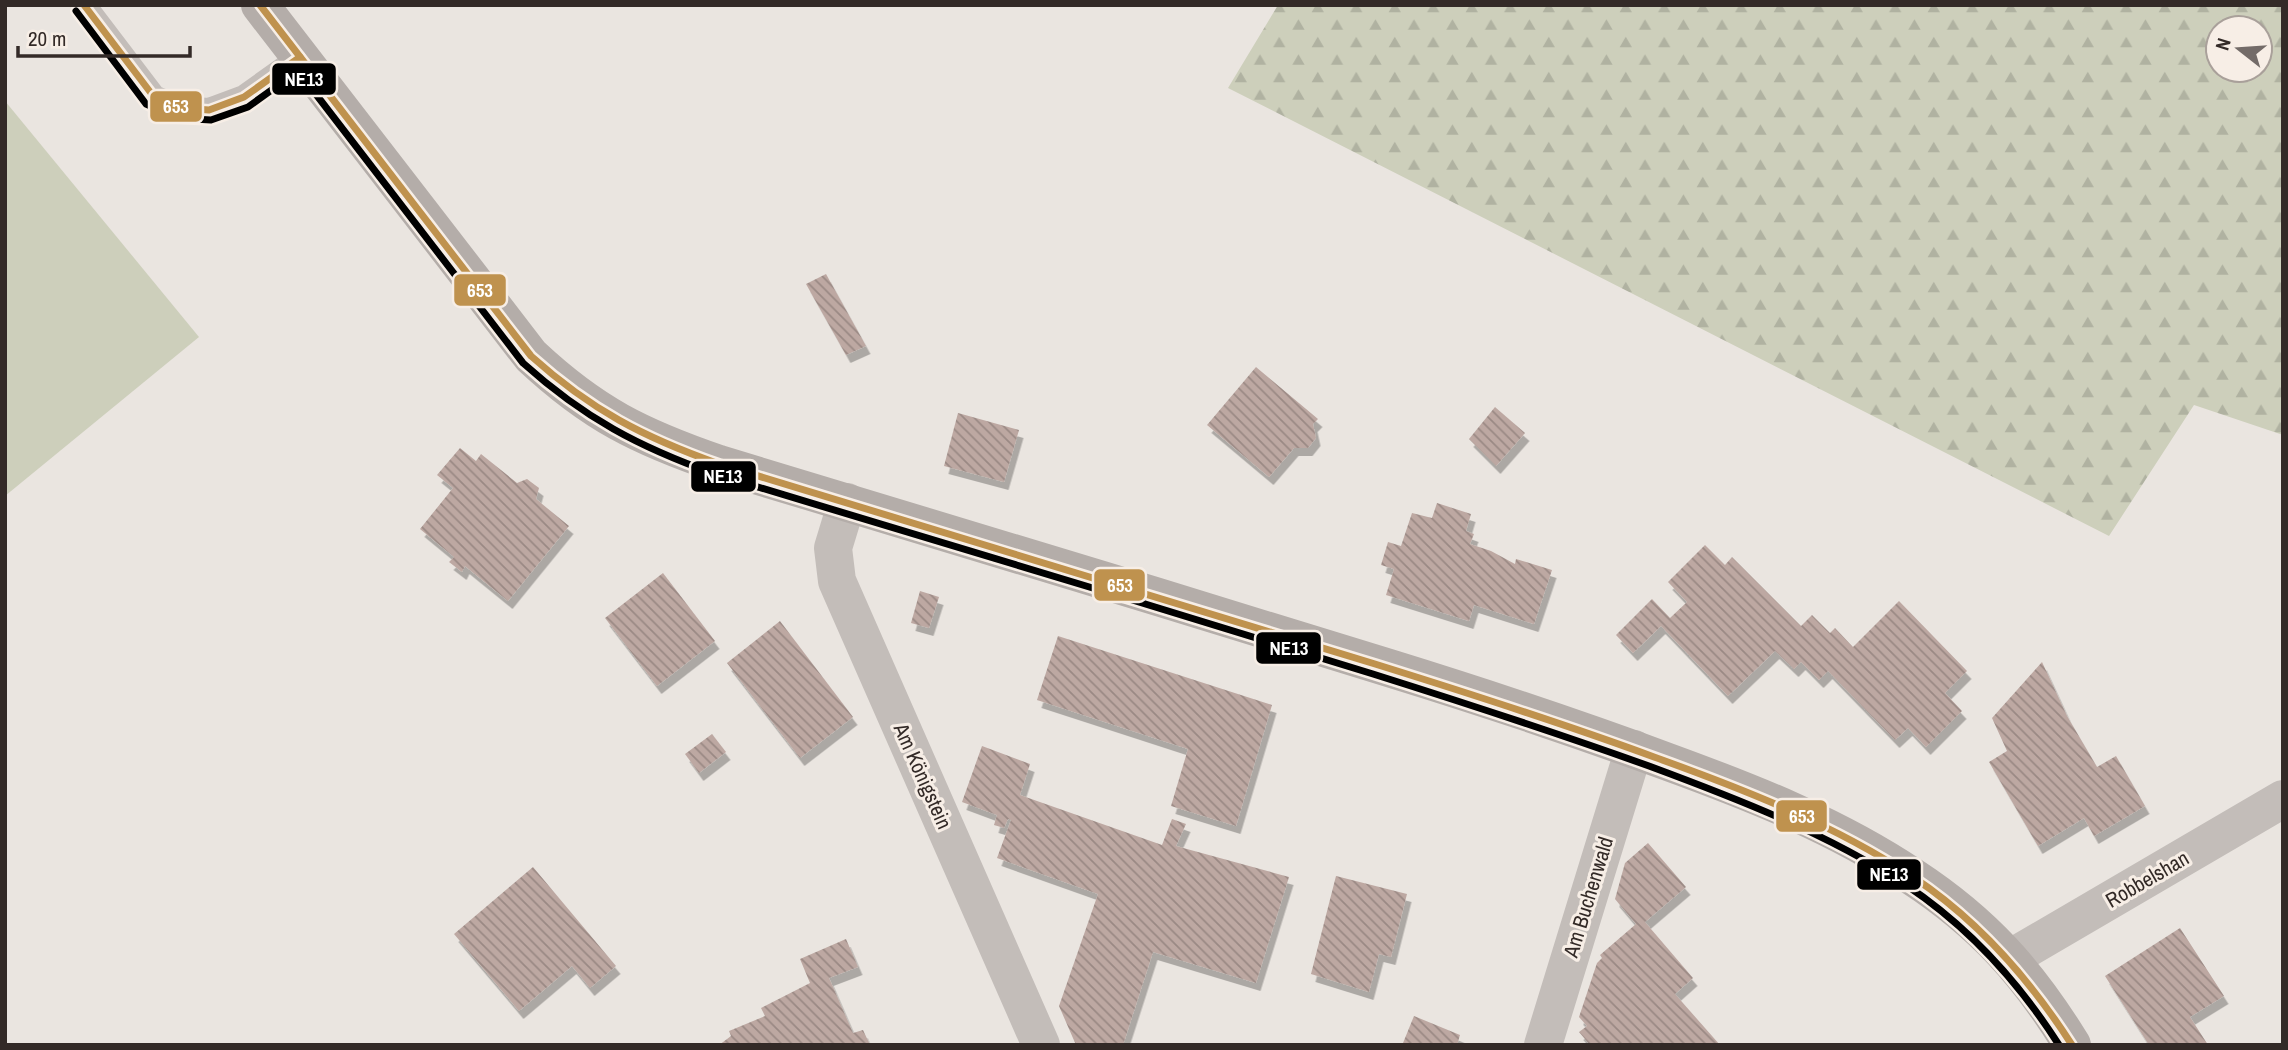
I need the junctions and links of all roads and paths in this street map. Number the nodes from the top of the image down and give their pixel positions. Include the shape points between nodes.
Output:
1 (84, 5) edge
2 (260, 5) edge
3 (300, 57) junction
4 (847, 502) junction
5 (1634, 749) junction
6 (2283, 799) edge
7 (2011, 958) junction
8 (1041, 1045) edge
9 (1543, 1045) edge
10 (2072, 1045) edge

1 - 3 lane via 154,97 180,108 209,110 244,97
2 - 3 main road
3 - 4 main road via 504,323 561,384 634,432 670,447
4 - 5 main road via 1473,694
4 - 8 street, Am Königstein via 833,548 837,581
5 - 7 main road via 1754,793 1871,851 1952,905
5 - 9 street, Am Buchenwald
6 - 7 street, Robbelshan
7 - 10 main road

